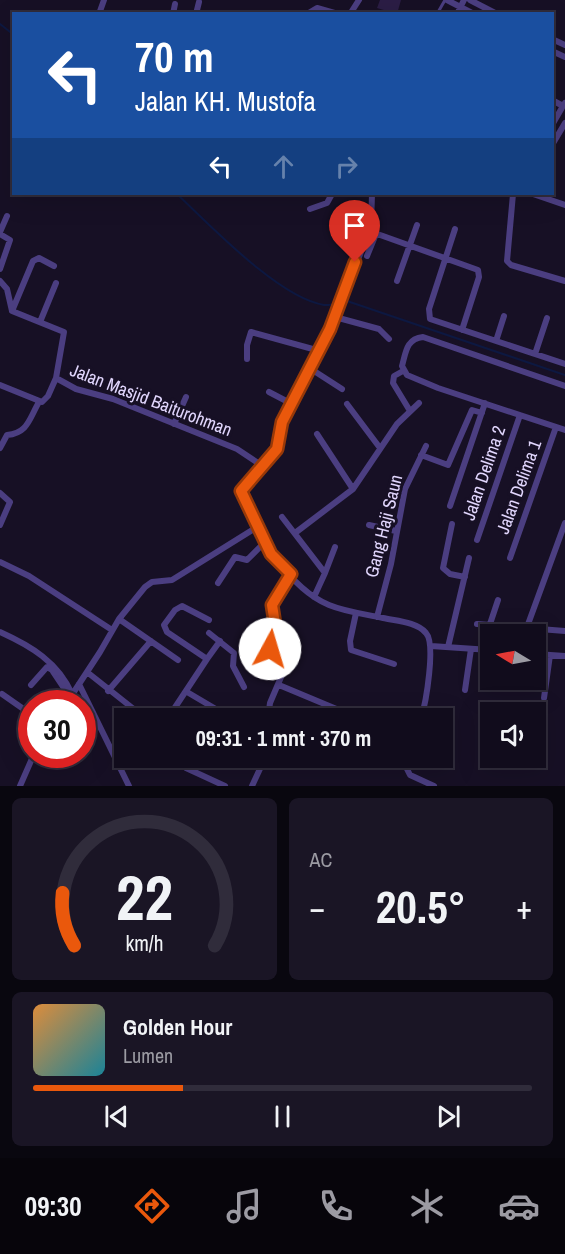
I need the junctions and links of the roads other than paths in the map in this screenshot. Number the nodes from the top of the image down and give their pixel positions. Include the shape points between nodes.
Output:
1 (446, 0) edge
2 (464, 0) edge
3 (470, 0) edge
4 (199, 2) dead end
5 (175, 4) dead end
6 (459, 10) edge
7 (173, 12) edge
8 (196, 12) edge
9 (310, 12) edge
10 (331, 12) edge
11 (493, 12) edge
12 (564, 104) edge
13 (554, 122) edge
14 (565, 123) edge
15 (554, 142) edge
16 (331, 195) edge
17 (372, 195) edge
18 (513, 195) edge
19 (536, 195) edge
20 (565, 205) edge
21 (310, 209) dead end
22 (7, 216) dead end
23 (417, 225) dead end
24 (455, 229) dead end
25 (372, 232) junction
26 (0, 233) edge
27 (411, 246) junction
28 (367, 256) dead end
29 (447, 258) junction
30 (54, 266) dead end
31 (0, 269) edge
32 (397, 280) dead end
33 (0, 281) edge
34 (565, 281) edge
35 (56, 283) dead end
36 (12, 311) junction
37 (504, 316) dead end
38 (335, 317) junction
39 (547, 318) dead end
40 (40, 322) junction
41 (462, 330) junction
42 (389, 339) dead end
43 (496, 341) junction
44 (320, 351) junction
45 (535, 354) junction
46 (247, 359) dead end
47 (565, 364) edge
48 (311, 369) junction
49 (403, 371) junction
50 (56, 378) junction
51 (0, 385) edge
52 (565, 386) edge
53 (342, 389) dead end
54 (269, 392) dead end
55 (186, 397) dead end
56 (39, 402) junction
57 (419, 403) dead end
58 (485, 403) junction
59 (292, 404) junction
60 (347, 404) dead end
61 (410, 411) junction
62 (482, 414) junction
63 (520, 415) junction
64 (174, 424) junction
65 (556, 427) junction
66 (565, 430) edge
67 (317, 435) dead end
68 (426, 446) dead end
69 (0, 448) edge
70 (380, 448) junction
71 (421, 455) junction
72 (261, 465) junction
73 (353, 489) junction
74 (0, 494) edge
75 (450, 507) dead end
76 (282, 517) dead end
77 (565, 522) edge
78 (452, 524) dead end
79 (0, 525) edge
80 (369, 525) dead end
81 (257, 527) junction
82 (396, 531) junction
83 (295, 534) junction
84 (477, 540) dead end
85 (265, 542) junction
86 (334, 547) dead end
87 (469, 558) dead end
88 (510, 558) dead end
89 (0, 562) edge
90 (325, 573) junction
91 (291, 574) junction
92 (465, 577) junction
93 (218, 583) dead end
94 (314, 597) junction
95 (498, 600) dead end
96 (356, 613) junction
97 (377, 617) junction
98 (119, 619) junction
99 (209, 620) dead end
100 (490, 624) edge
101 (528, 624) edge
102 (546, 629) edge
103 (112, 630) junction
104 (565, 631) edge
105 (0, 632) edge
106 (209, 633) dead end
107 (151, 640) junction
108 (272, 640) junction
109 (220, 641) junction
110 (431, 645) junction
111 (448, 647) junction
112 (471, 649) junction
113 (480, 649) edge
114 (546, 655) edge
115 (550, 655) junction
116 (565, 657) edge
117 (268, 658) dead end
118 (207, 659) junction
119 (178, 660) dead end
120 (394, 664) dead end
121 (87, 672) junction
122 (32, 685) dead end
123 (79, 685) junction
124 (279, 685) junction
125 (244, 687) dead end
126 (65, 690) edge
127 (68, 690) edge
128 (75, 690) edge
129 (465, 690) dead end
130 (108, 691) junction
131 (187, 692) junction
132 (2, 694) dead end
133 (544, 698) dead end
134 (18, 705) edge
135 (131, 708) edge
136 (175, 708) edge
137 (214, 708) edge
138 (269, 708) edge
139 (334, 708) edge
140 (422, 708) edge
141 (28, 768) edge
142 (186, 768) edge
143 (260, 768) edge
144 (407, 768) edge
145 (20, 786) edge
146 (129, 786) edge
147 (225, 786) edge
148 (252, 786) edge
149 (434, 786) edge

1 - 6 street
2 - 6 street
3 - 11 street
4 - 8 street
5 - 7 street
9 - 10 street via 317,8
12 - 13 street
14 - 15 street
16 - 21 street via 327,203
17 - 25 street
18 - 34 street via 507,261
19 - 20 street
22 - 26 street
23 - 27 street
24 - 29 street
25 - 27 street
25 - 28 street
25 - 38 street
26 - 31 street via 10,240
27 - 29 street
27 - 32 street
29 - 41 street via 476,268 479,273
29 - 41 street via 429,316 432,321
30 - 36 street via 39,258 33,261
33 - 36 street via 7,289
35 - 40 street
36 - 40 street, Jalan Masjid Baiturohman
37 - 43 street
38 - 42 street via 379,329
38 - 44 street
39 - 45 street
40 - 50 street, Jalan Masjid Baiturohman via 64,332
41 - 43 street
43 - 45 street
44 - 46 street via 251,332
44 - 48 street
45 - 47 street
48 - 53 street
48 - 59 street
49 - 52 street via 407,346 411,340 423,337
49 - 58 street via 438,388
49 - 61 street via 394,376 393,383
50 - 56 street via 48,396
50 - 64 street, Jalan Masjid Baiturohman
51 - 56 street
54 - 59 street
55 - 64 street
56 - 69 street via 22,431 7,435
57 - 61 street
58 - 62 street
58 - 63 street
59 - 72 street via 280,426 275,452
60 - 70 street
61 - 70 street
62 - 71 street via 471,410 448,465
62 - 75 street
63 - 65 street
63 - 84 street, Jalan Delima 2
64 - 72 street, Jalan Masjid Baiturohman via 237,448
65 - 66 street
65 - 88 street, Jalan Delima 1
67 - 73 street
68 - 71 street, Gang Haji Saun
70 - 73 street
71 - 82 street, Gang Haji Saun via 405,489
72 - 81 street via 241,491
73 - 83 street
74 - 79 street via 10,502
76 - 83 street
77 - 101 street
78 - 92 street via 443,568
80 - 82 street
81 - 85 street
81 - 98 street via 172,580 149,584
82 - 97 street, Gang Haji Saun
83 - 90 street
85 - 91 street
85 - 93 street via 247,560 234,558
86 - 90 street
87 - 92 street
89 - 103 street via 29,576
90 - 94 street
91 - 94 street
91 - 108 street via 272,605
92 - 111 street
94 - 96 street
95 - 100 street
96 - 97 street
96 - 120 street via 351,650
97 - 110 street via 420,627 428,634
98 - 103 street
98 - 107 street
99 - 118 street via 179,606 164,628
102 - 104 street
103 - 121 street
105 - 127 street via 51,662
106 - 109 street
107 - 119 street
107 - 130 street
108 - 117 street
108 - 124 street via 290,656
109 - 118 street
109 - 125 street via 234,653 234,671
110 - 111 street
110 - 140 street
111 - 112 street
112 - 113 street
112 - 129 street
114 - 115 street
115 - 116 street
115 - 133 street
118 - 131 street
121 - 123 street
121 - 130 street
122 - 126 street via 47,667
123 - 128 street
123 - 146 street
124 - 138 street
124 - 139 street
130 - 135 street
131 - 136 street
131 - 137 street
132 - 134 street
141 - 145 street
142 - 147 street
143 - 148 street
144 - 149 street via 410,775

